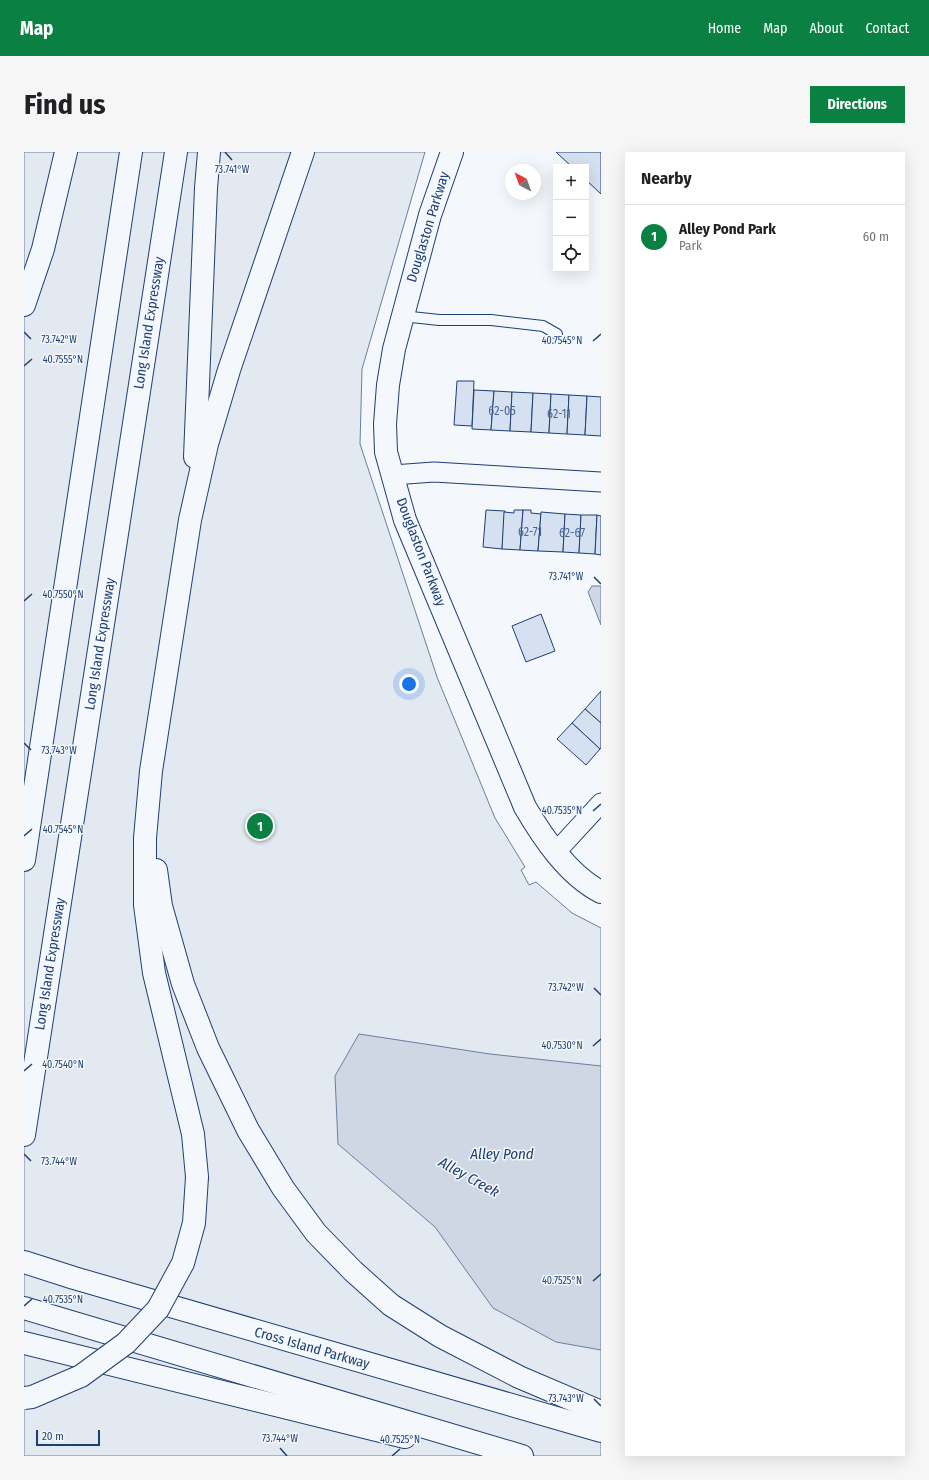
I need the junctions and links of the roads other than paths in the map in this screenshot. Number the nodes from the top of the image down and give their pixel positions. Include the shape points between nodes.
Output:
1 (66, 152) edge
2 (131, 152) edge
3 (176, 152) edge
4 (209, 152) edge
5 (303, 152) edge
6 (452, 152) edge
7 (24, 305) edge
8 (402, 316) junction
9 (556, 334) dead end
10 (393, 475) junction
11 (601, 482) edge
12 (190, 520) junction
13 (151, 771) junction
14 (601, 803) edge
15 (555, 853) junction
16 (24, 860) edge
17 (601, 892) edge
18 (24, 1135) edge
19 (24, 1257) edge
20 (24, 1262) edge
21 (74, 1278) junction
22 (24, 1308) edge
23 (24, 1343) edge
24 (24, 1398) edge
25 (601, 1412) edge
26 (601, 1431) edge
27 (483, 1456) edge
28 (522, 1456) edge

1 - 7 main road via 43,248
2 - 16 main road
3 - 18 main road, Long Island Expressway
4 - 12 main road
5 - 12 main road via 229,370 207,444
6 - 8 main road, Douglaston Parkway via 430,216
8 - 9 lane via 439,320 492,320 543,326
8 - 10 main road, Douglaston Parkway via 388,385 385,424 386,452
10 - 11 street via 434,472
10 - 15 main road, Douglaston Parkway via 405,520 525,807
12 - 13 main road
13 - 24 main road, bridge via 144,838 145,905 154,972 193,1134 197,1177 194,1223 183,1263 158,1309 126,1343 81,1376
13 - 25 main road via 152,843 161,906 183,984 205,1041 248,1130 283,1188 316,1233 391,1305 440,1336 519,1378
14 - 15 street
15 - 17 main road, Douglaston Parkway via 573,871
19 - 21 main road
20 - 21 main road, Cross Island Parkway
21 - 26 main road, Cross Island Parkway
22 - 28 main road
23 - 27 main road

